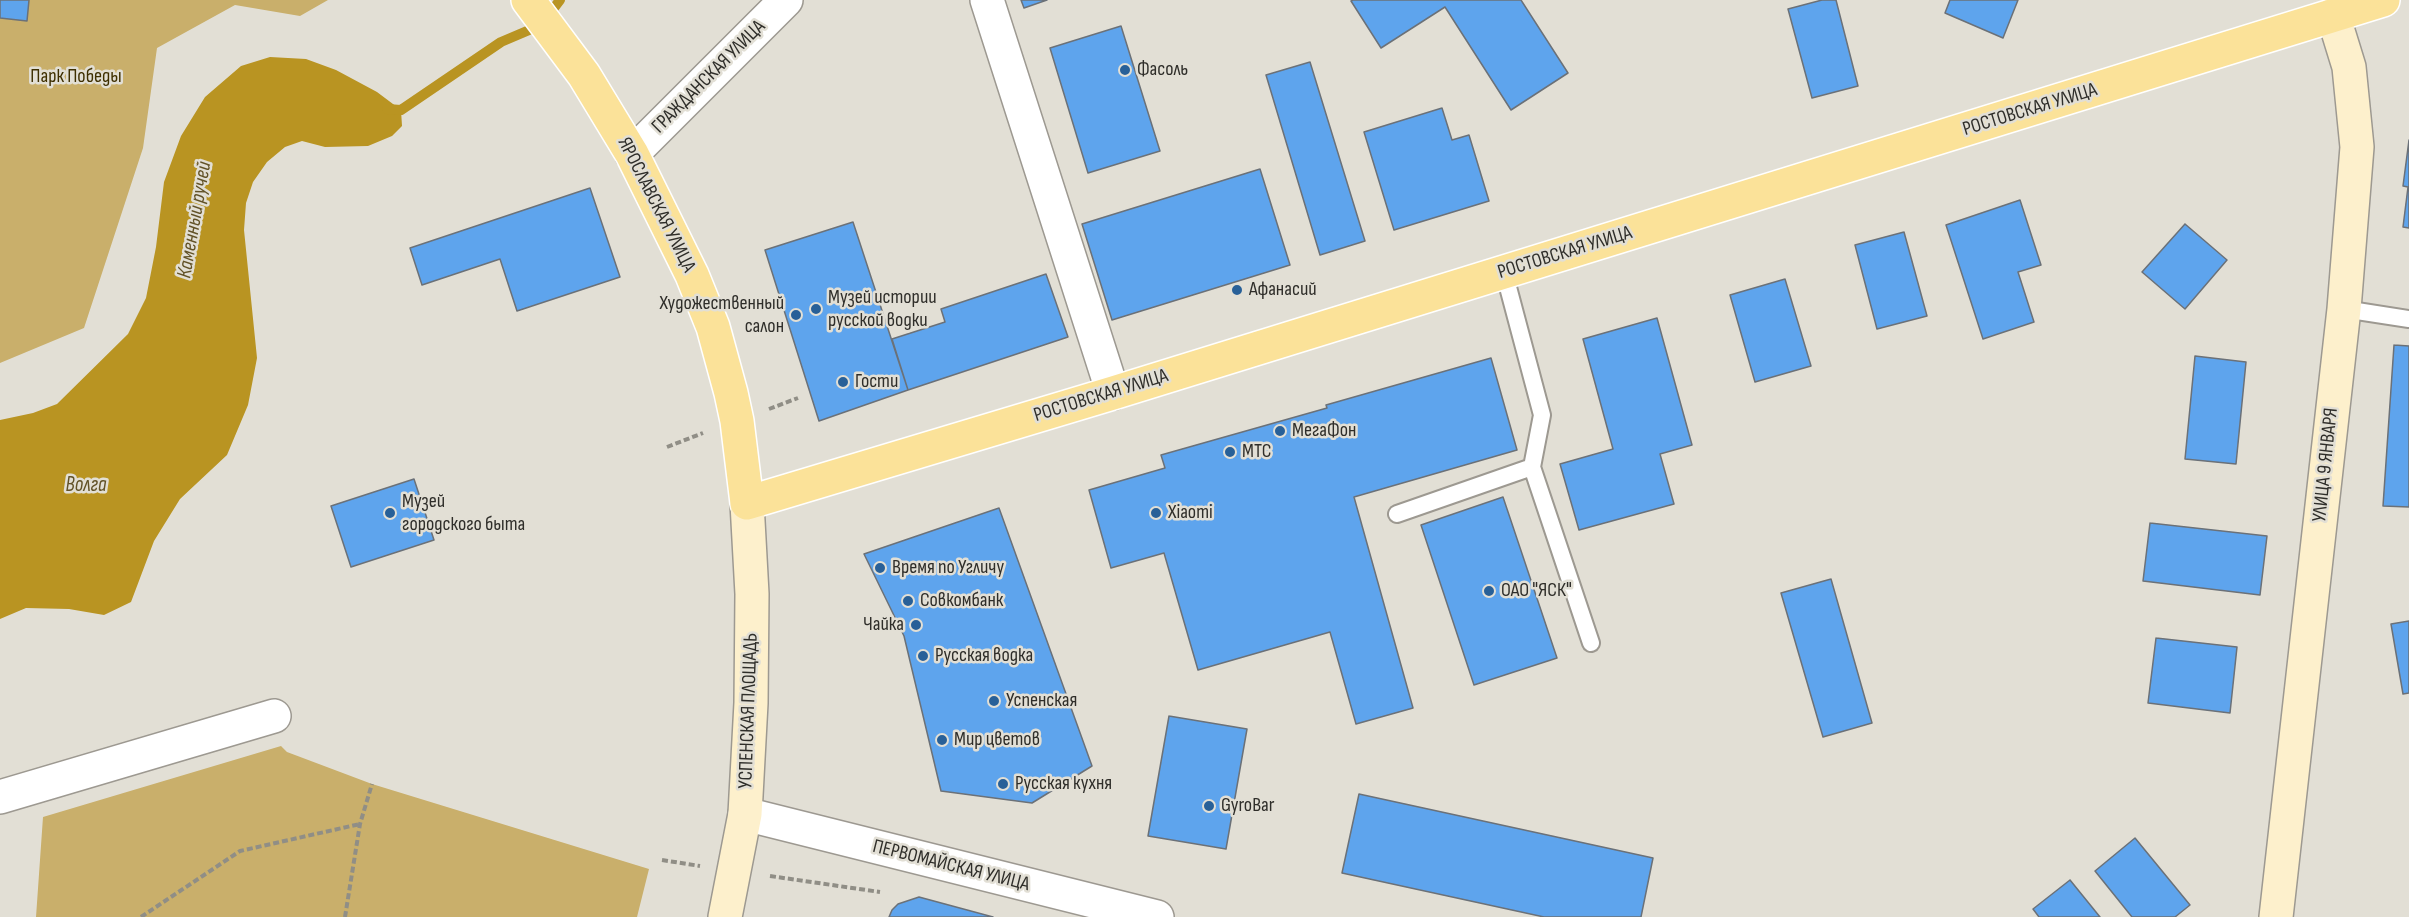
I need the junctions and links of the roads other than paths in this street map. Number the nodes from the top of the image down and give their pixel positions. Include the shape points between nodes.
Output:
1 (528, 0) edge
2 (786, 0) edge
3 (987, 0) edge
4 (2383, 0) edge
5 (2330, 8) edge
6 (632, 154) junction
7 (1504, 272) junction
8 (2344, 309) junction
9 (2409, 320) edge
10 (1113, 393) junction
11 (1532, 467) junction
12 (747, 503) junction
13 (1397, 514) dead end
14 (1591, 643) dead end
15 (273, 716) dead end
16 (0, 797) edge
17 (745, 814) junction
18 (725, 917) edge
19 (1157, 917) edge
20 (2276, 917) edge

1 - 6 main road, ЯРОСЛАВСКАЯ УЛИЦА via 584,75
2 - 6 street, ГРАЖДАНСКАЯ УЛИЦА
3 - 10 street
4 - 5 main road, РОСТОВСКАЯ УЛИЦА
5 - 7 main road, РОСТОВСКАЯ УЛИЦА
5 - 8 main road, УЛИЦА 9 ЯНВАРЯ via 2349,67 2357,147
6 - 12 main road, ЯРОСЛАВСКАЯ УЛИЦА via 682,254 712,327 737,421
7 - 10 main road, РОСТОВСКАЯ УЛИЦА
7 - 11 lane via 1542,415
8 - 9 lane
8 - 20 main road, УЛИЦА 9 ЯНВАРЯ
10 - 12 main road, РОСТОВСКАЯ УЛИЦА
11 - 13 lane
11 - 14 lane
12 - 17 main road, УСПЕНСКАЯ ПЛОЩАДЬ via 752,594
15 - 16 street
17 - 18 main road, УСПЕНСКАЯ ПЛОЩАДЬ
17 - 19 street, ПЕРВОМАЙСКАЯ УЛИЦА

